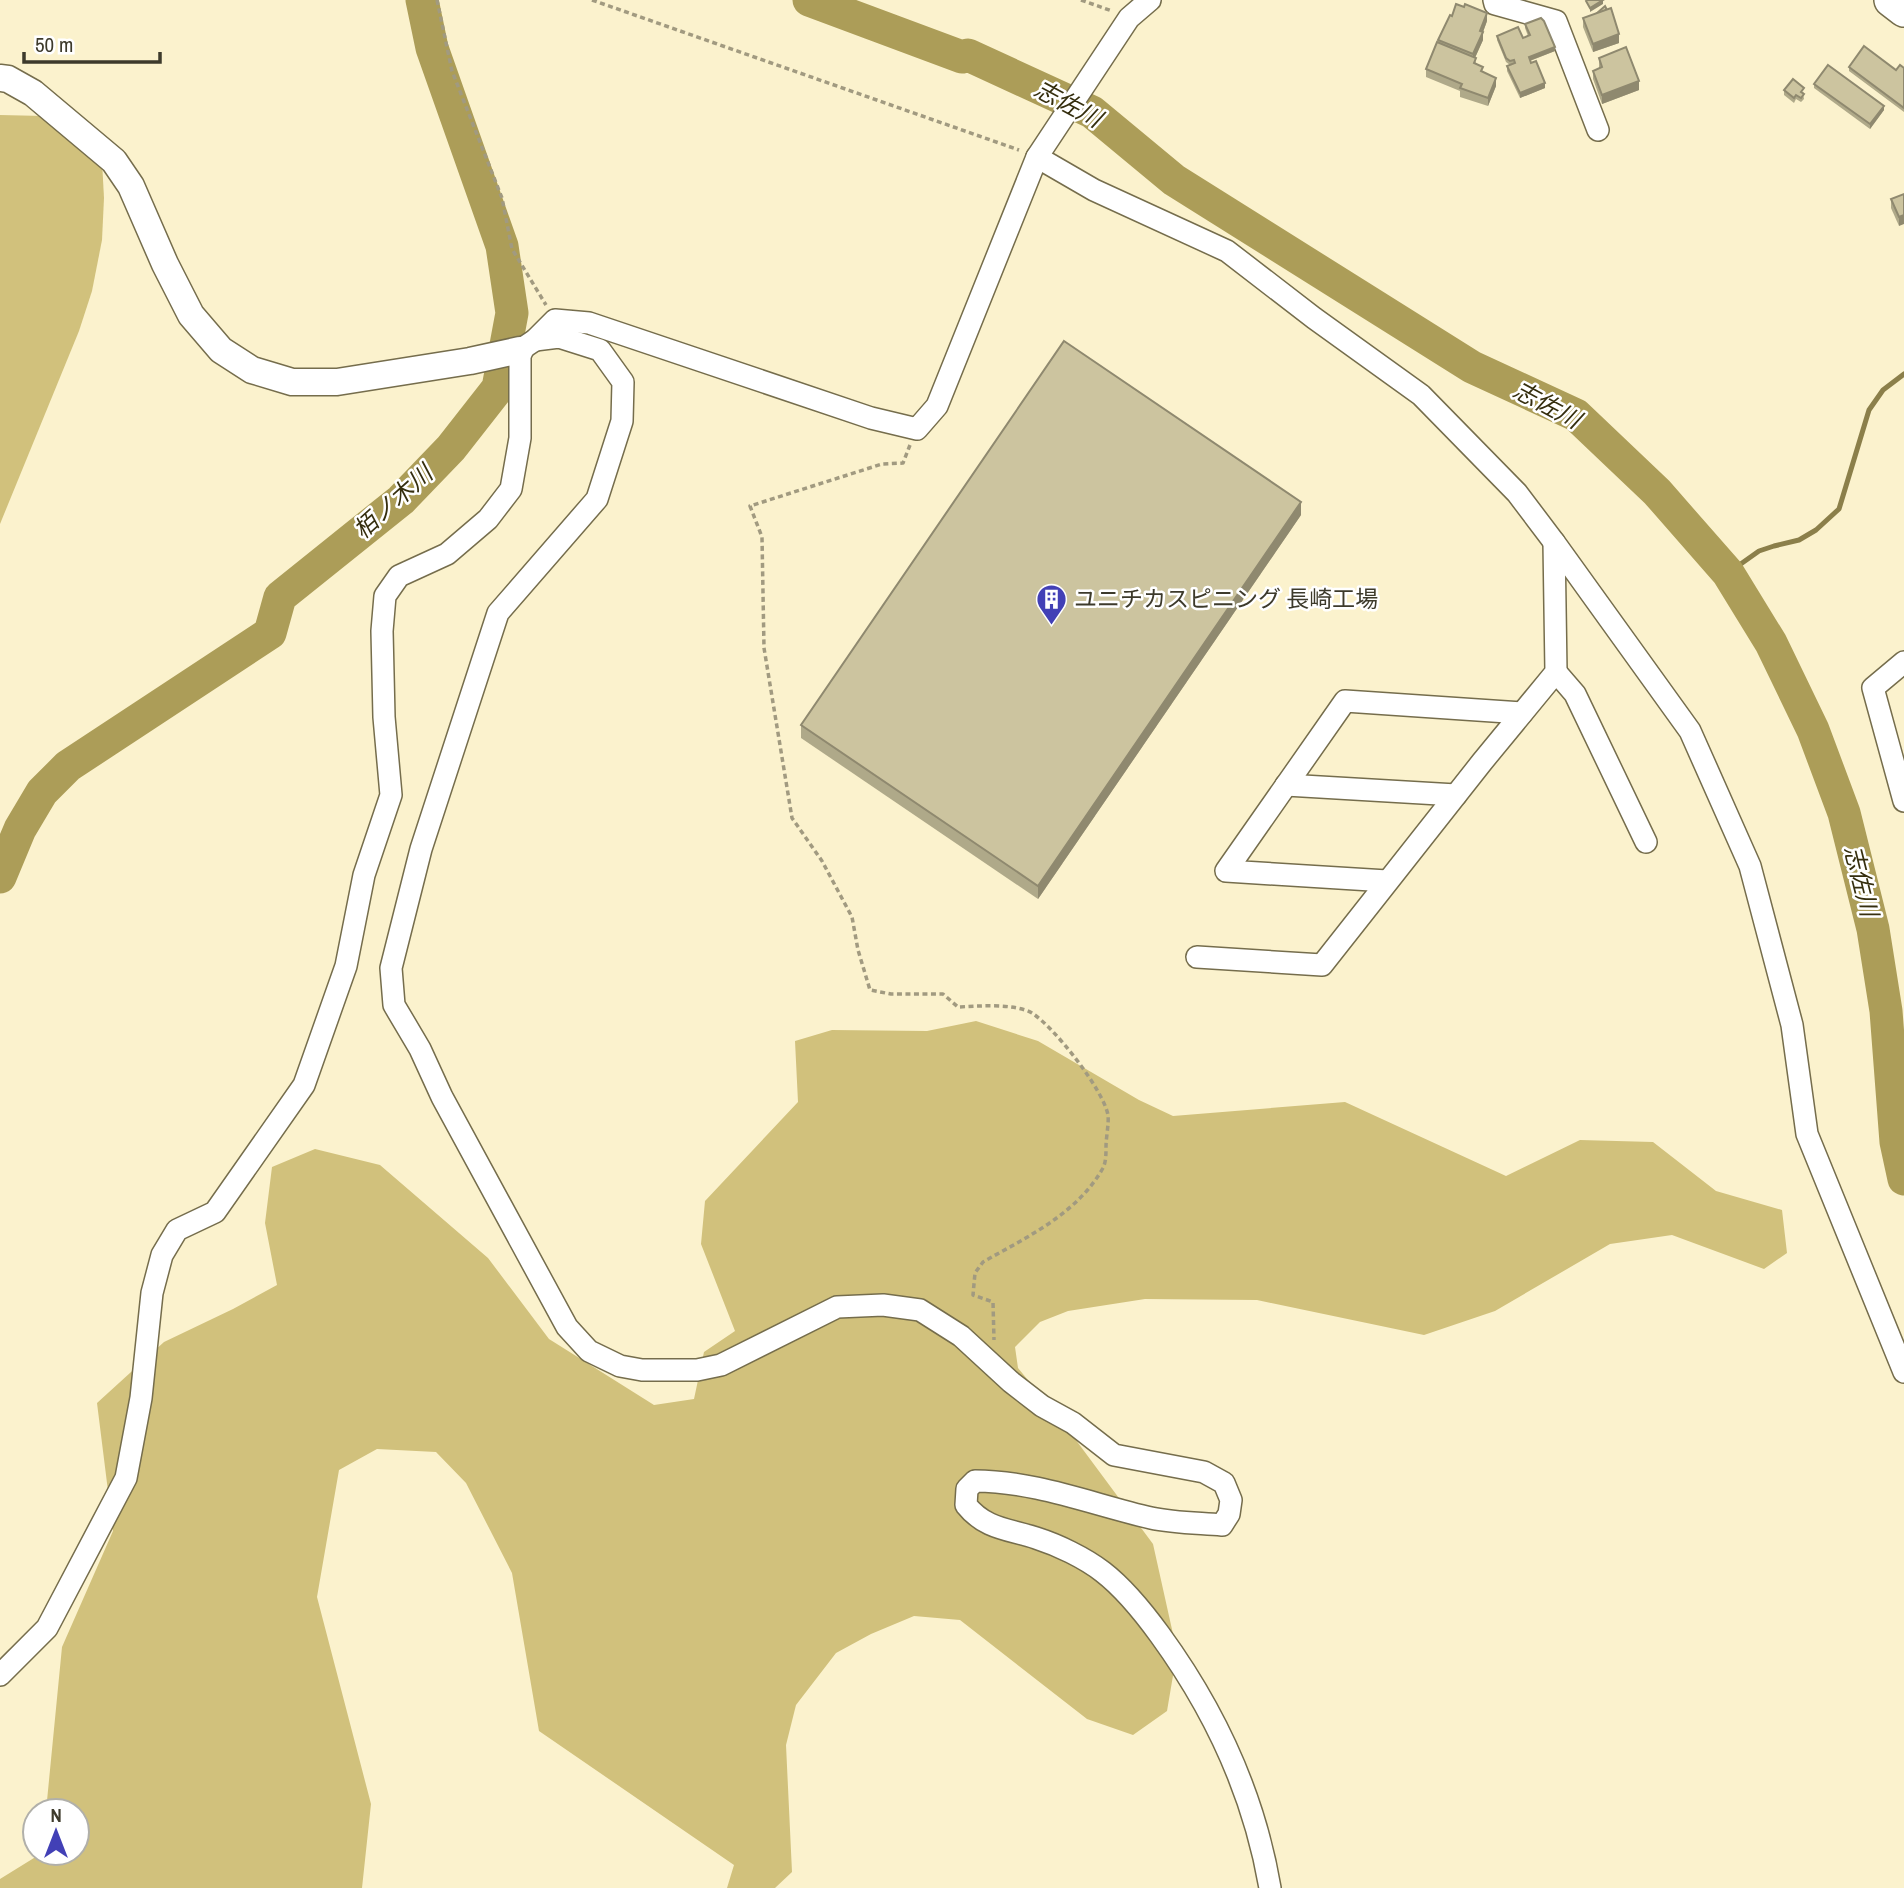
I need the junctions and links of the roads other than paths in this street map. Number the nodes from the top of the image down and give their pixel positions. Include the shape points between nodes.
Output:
1 (1150, 0) edge
2 (1493, 0) edge
3 (1891, 0) edge
4 (1904, 10) edge
5 (0, 78) edge
6 (1598, 130) dead end
7 (1037, 157) junction
8 (527, 345) junction
9 (1554, 542) junction
10 (1904, 662) edge
11 (1556, 672) junction
12 (1522, 713) junction
13 (1286, 785) junction
14 (1456, 795) junction
15 (1904, 800) edge
16 (1646, 842) dead end
17 (1387, 881) junction
18 (1197, 957) dead end
19 (1904, 1372) edge
20 (0, 1675) edge
21 (1270, 1888) edge

1 - 7 street via 1116,36
2 - 6 street via 1556,21
3 - 4 main road
5 - 8 street via 33,93 114,161 131,186 191,315 221,349 253,370 292,382 337,382 470,361
7 - 8 street via 937,406 917,429 870,418 589,323 555,320
7 - 9 street via 1094,190 1227,251 1421,395 1517,493
8 - 20 street via 520,438 510,489 488,519 447,554 399,576 385,596 384,717 391,795 364,875 346,965 304,1084 215,1212 177,1230 162,1255 152,1293 141,1398 126,1478 47,1628
8 - 21 street via 559,337 600,350 623,382 622,421 597,499 498,613 421,849 391,968 394,1005 567,1327 589,1351 620,1366 642,1370 697,1370 721,1365 837,1307 883,1305 920,1310 961,1336 1042,1406 1114,1455 1204,1472 1224,1483 1231,1500 1230,1514 1222,1525 1155,1519 996,1481 975,1481 967,1489 965,1505 977,1519 1040,1539 1103,1572 1143,1611 1184,1667 1228,1748 1264,1852
9 - 11 street
9 - 19 street via 1690,731 1750,866 1793,1025 1807,1134
10 - 15 street via 1873,688
11 - 12 street
11 - 16 street via 1576,694
12 - 13 street via 1345,701
12 - 14 street
13 - 14 street
13 - 17 street via 1226,871
14 - 17 street
17 - 18 street via 1322,965

